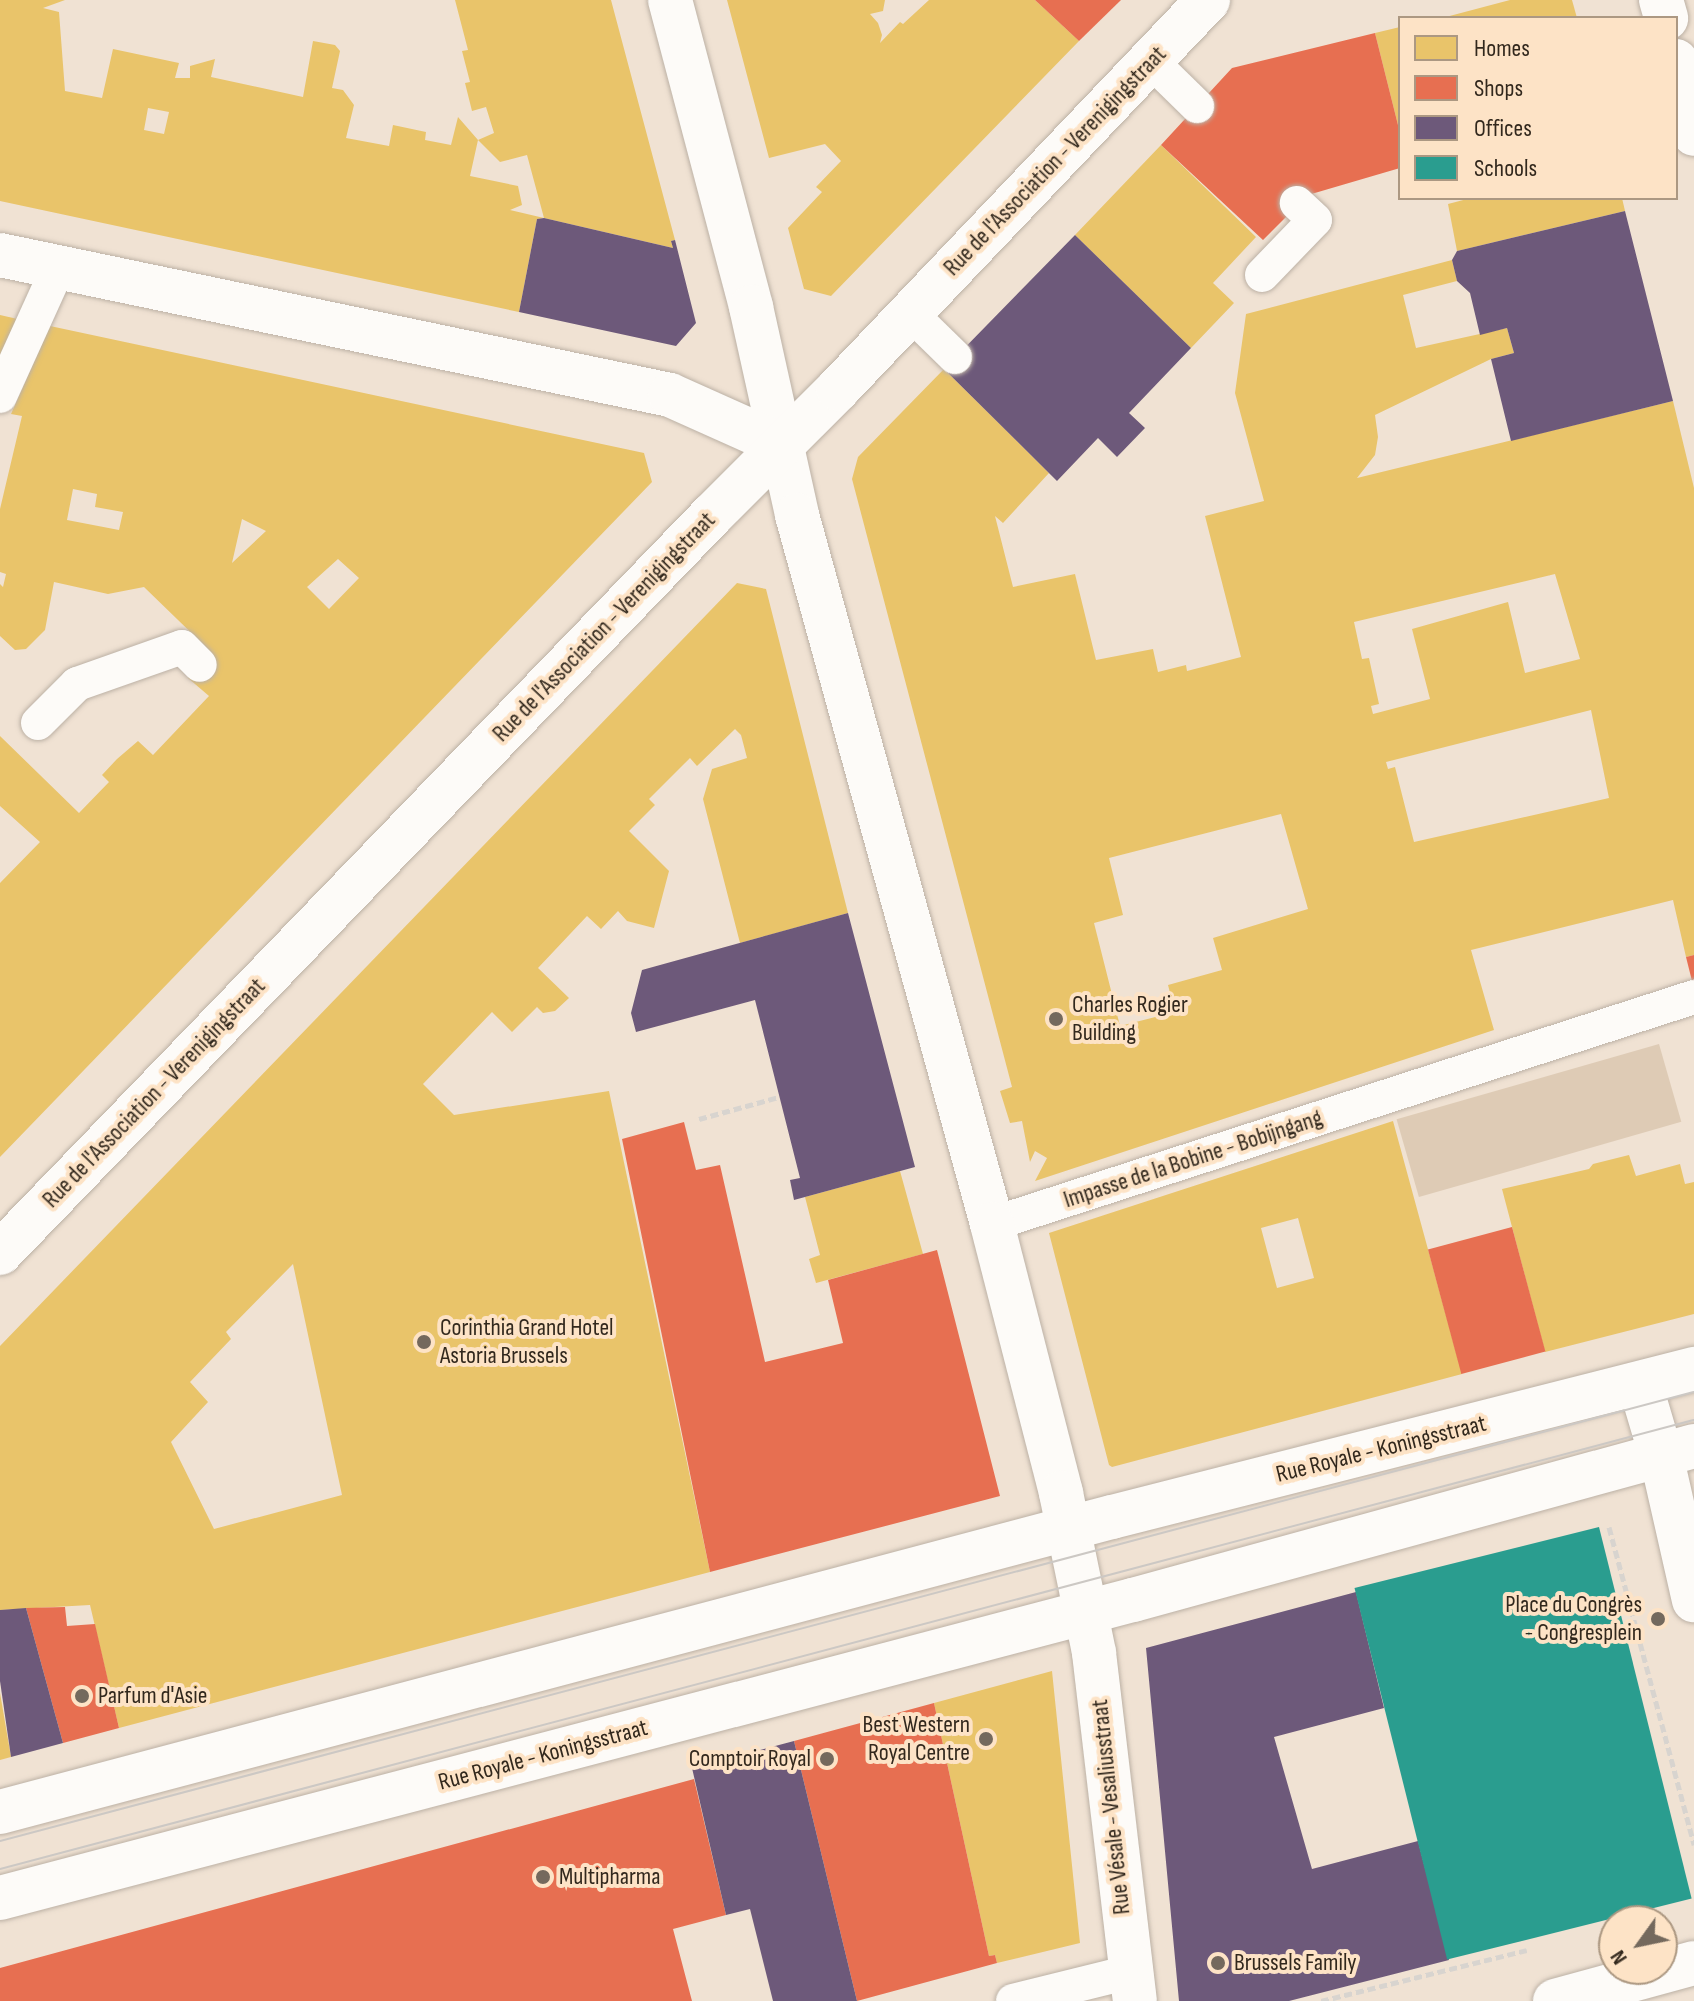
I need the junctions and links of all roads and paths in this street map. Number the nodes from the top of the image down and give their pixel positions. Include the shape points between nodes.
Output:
1 (670, 0) edge
2 (1208, 0) edge
3 (1150, 60) junction
4 (1678, 69) edge
5 (1197, 106) dead end
6 (1694, 134) edge
7 (1297, 203) dead end
8 (0, 255) edge
9 (59, 266) junction
10 (1262, 275) dead end
11 (910, 313) junction
12 (955, 357) dead end
13 (0, 396) edge
14 (782, 445) junction
15 (200, 665) dead end
16 (38, 723) dead end
17 (1694, 997) edge
18 (779, 1097) dead end
19 (699, 1119) dead end
20 (992, 1224) junction
21 (0, 1253) edge
22 (1694, 1369) edge
23 (1640, 1384) junction
24 (1678, 1451) edge
25 (1608, 1522) dead end
26 (1069, 1529) junction
27 (1694, 1600) edge
28 (1086, 1612) junction
29 (0, 1812) edge
30 (1694, 1845) edge
31 (0, 1898) edge
32 (1537, 1948) dead end
33 (1694, 1963) edge
34 (1132, 1986) edge
35 (1013, 2001) edge
36 (1321, 2001) edge
37 (1555, 2001) edge

1 - 14 street
2 - 3 street, Rue de l'Association - Verenigingstraat
3 - 5 lane
3 - 11 street, Rue de l'Association - Verenigingstraat
4 - 6 street
7 - 10 lane via 1315,220
8 - 9 street
9 - 13 lane
9 - 14 street via 670,395
11 - 12 lane
11 - 14 street, Rue de l'Association - Verenigingstraat
14 - 20 street
14 - 21 street, Rue de l'Association - Verenigingstraat
15 - 16 lane via 182,647 77,684
17 - 20 lane, Impasse de la Bobine - Bobijngang
18 - 19 path
20 - 26 street
22 - 23 street, Rue Royale - Koningsstraat
23 - 24 street
23 - 26 street, Rue Royale - Koningsstraat
24 - 27 street
24 - 28 street, Rue Royale - Koningsstraat
25 - 30 path
26 - 28 street
26 - 29 street, Rue Royale - Koningsstraat
28 - 31 street, Rue Royale - Koningsstraat
28 - 34 street, Rue Vésale - Vesaliusstraat
32 - 36 path
33 - 37 street
34 - 35 lane

